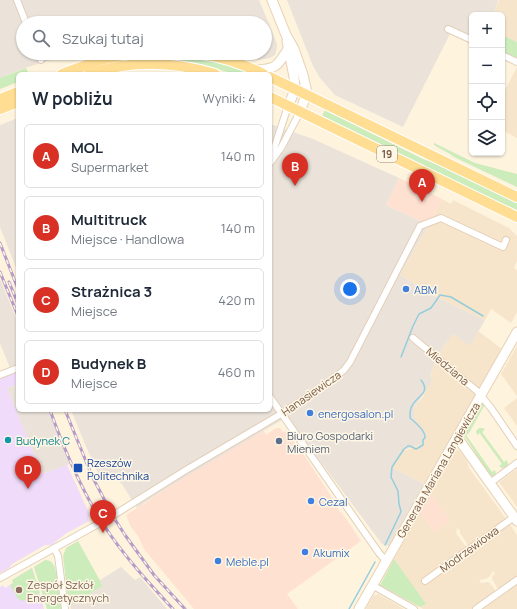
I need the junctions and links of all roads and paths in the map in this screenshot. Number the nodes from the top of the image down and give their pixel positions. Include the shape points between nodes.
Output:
1 (18, 0) edge
2 (272, 0) edge
3 (24, 16) edge
4 (448, 29) dead end
5 (286, 35) junction
6 (469, 39) edge
7 (288, 49) junction
8 (505, 56) edge
9 (100, 60) edge
10 (228, 60) edge
11 (517, 62) edge
12 (67, 72) edge
13 (96, 72) edge
14 (207, 72) edge
15 (259, 72) edge
16 (272, 78) edge
17 (295, 90) junction
18 (16, 93) edge
19 (306, 95) junction
20 (272, 98) edge
21 (0, 99) edge
22 (16, 103) edge
23 (288, 106) junction
24 (0, 109) edge
25 (300, 112) junction
26 (272, 156) edge
27 (272, 159) edge
28 (517, 197) edge
29 (517, 217) edge
30 (506, 240) dead end
31 (517, 332) edge
32 (413, 338) dead end
33 (16, 369) edge
34 (0, 376) edge
35 (481, 395) junction
36 (272, 400) edge
37 (281, 414) junction
38 (457, 437) junction
39 (517, 446) edge
40 (517, 463) edge
41 (490, 483) junction
42 (516, 519) edge
43 (54, 548) junction
44 (386, 561) junction
45 (0, 578) edge
46 (517, 580) edge
47 (424, 581) dead end
48 (372, 585) junction
49 (65, 609) edge
50 (359, 609) edge
51 (414, 609) edge
52 (476, 609) edge

1 - 3 street
2 - 5 street
4 - 6 street
5 - 7 street
5 - 19 street via 294,48 303,75
7 - 15 street via 274,67
7 - 17 street
8 - 11 street
9 - 12 main road
10 - 15 main road
13 - 14 main road via 132,64 163,64
16 - 17 main road, 19
17 - 19 main road, 19
17 - 23 street
18 - 21 main road
19 - 25 street
19 - 28 main road, 19
20 - 23 main road, 19
22 - 24 main road
23 - 25 main road, 19
23 - 26 street
25 - 27 street
25 - 29 main road, 19
30 - 37 street, Hanasiewicza via 503,247 441,218 420,226 350,362 328,383
31 - 35 street, Generała Mariana Langiewicza
32 - 35 street, Miedziana
33 - 34 street
35 - 38 street, Generała Mariana Langiewicza
35 - 39 street, Miedziana
36 - 37 street
37 - 43 street, Hanasiewicza
37 - 44 street
38 - 41 street
38 - 44 street, Generała Mariana Langiewicza
40 - 41 street
41 - 42 street
42 - 47 street, Modrzewiowa
43 - 45 street, Hanasiewicza
43 - 49 street via 58,556
44 - 48 street, Generała Mariana Langiewicza
46 - 52 street
48 - 50 street, Generała Mariana Langiewicza
48 - 51 street

